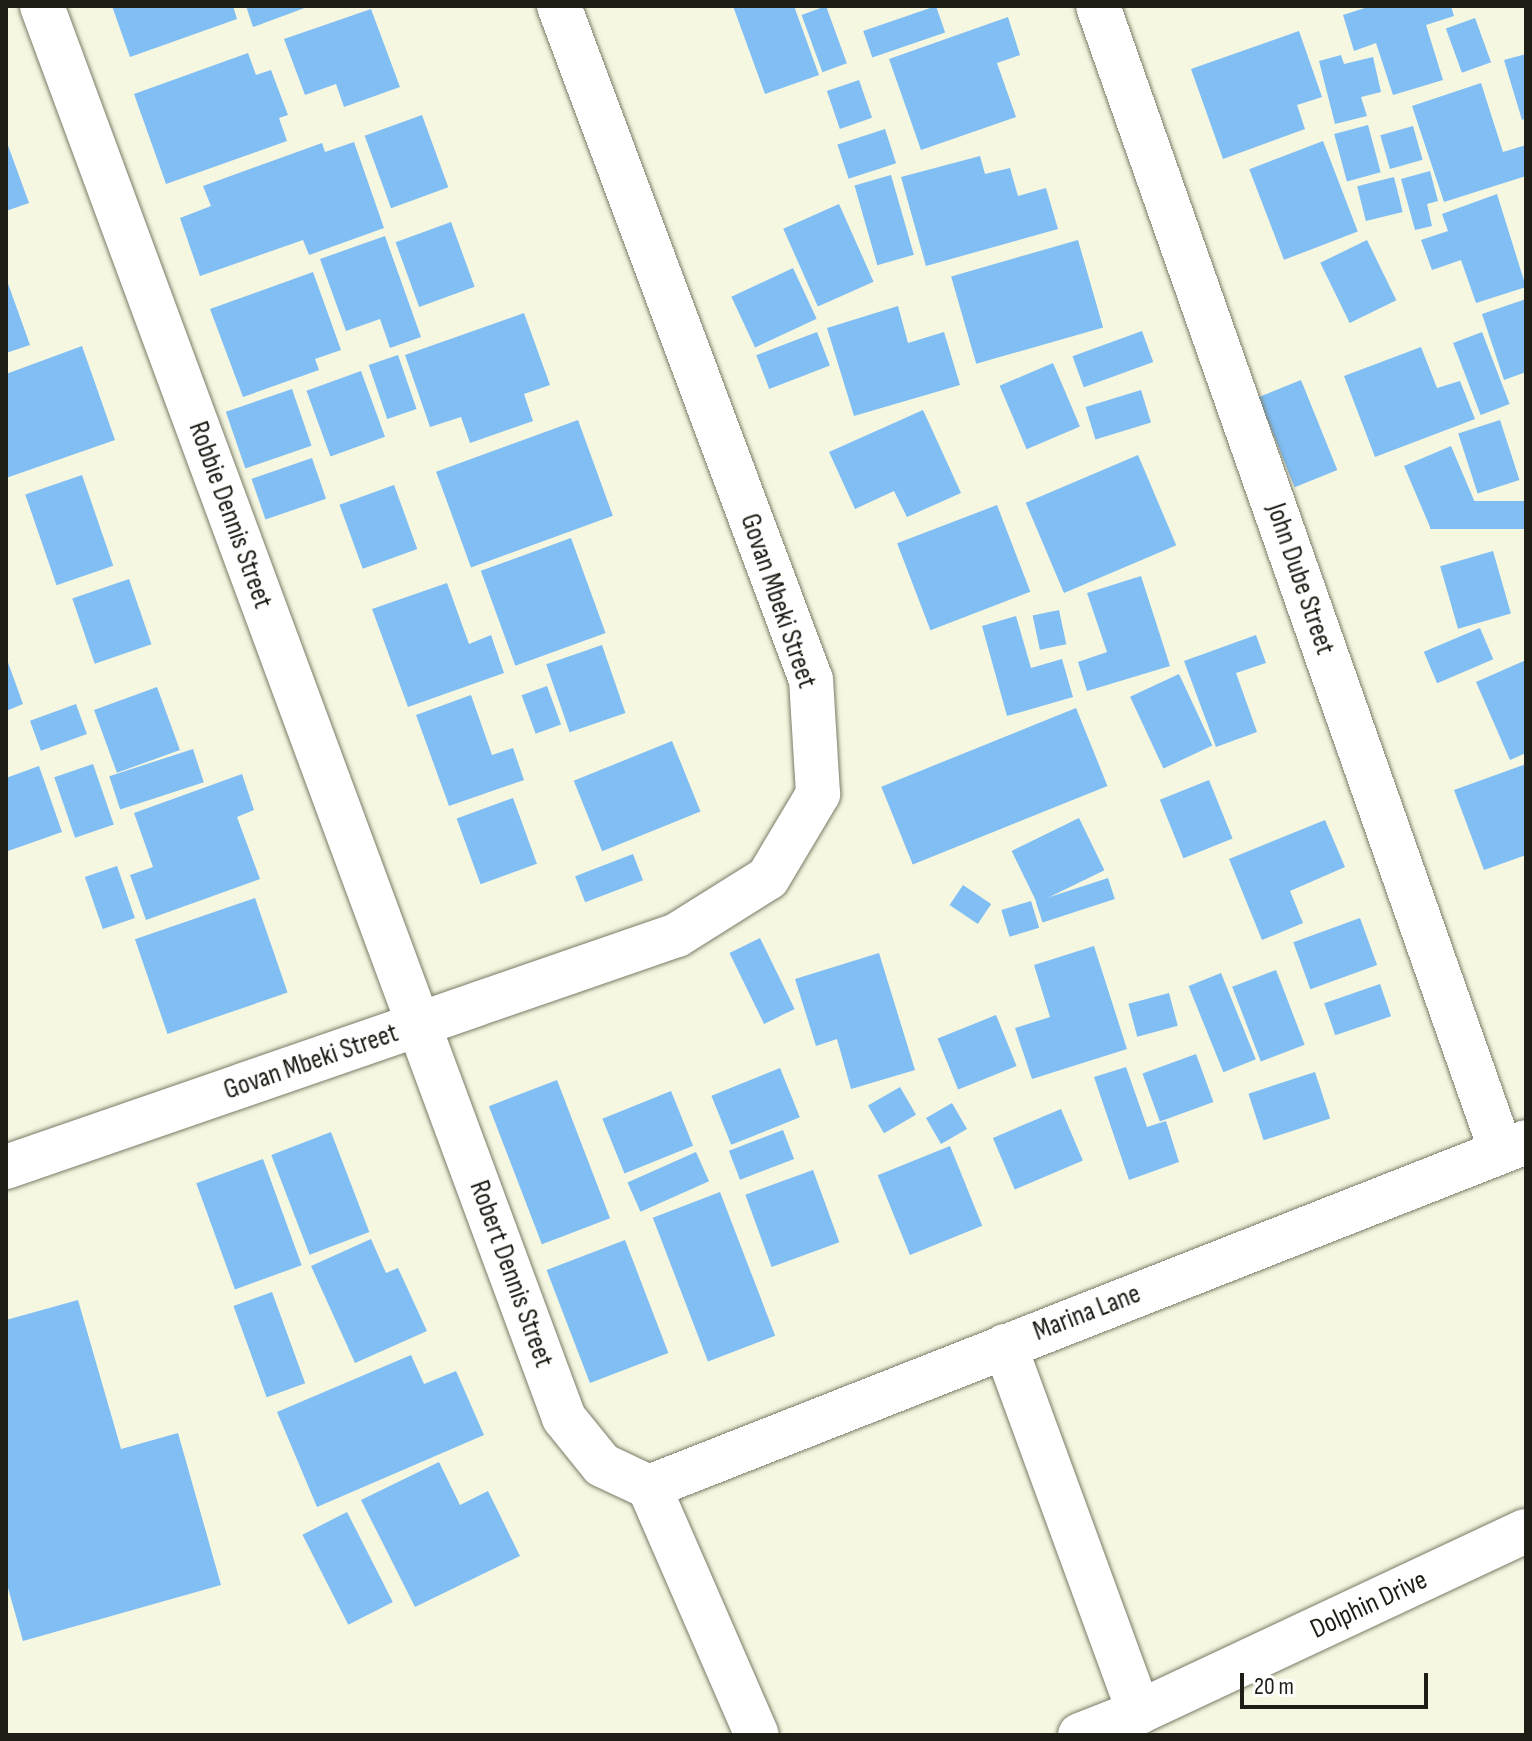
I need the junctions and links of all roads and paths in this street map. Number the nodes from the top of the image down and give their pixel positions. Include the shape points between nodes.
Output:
1 (42, 6) edge
2 (559, 6) edge
3 (1098, 6) edge
4 (418, 1025) junction
5 (1514, 1147) edge
6 (6, 1167) edge
7 (1005, 1346) junction
8 (649, 1487) junction
9 (1526, 1531) edge
10 (1139, 1712) junction
11 (757, 1735) edge
12 (1080, 1735) edge

1 - 4 street, Robbie Dennis Street
2 - 4 street, Govan Mbeki Street via 811,680 818,794 768,878 677,935
3 - 5 street, John Dube Street
4 - 6 street, Govan Mbeki Street
4 - 8 street, Robert Dennis Street via 564,1418 602,1465
5 - 7 street, Marina Lane
7 - 8 street, Marina Lane
7 - 10 street
8 - 11 street
9 - 10 street, Dolphin Drive
10 - 12 street, Dolphin Drive

